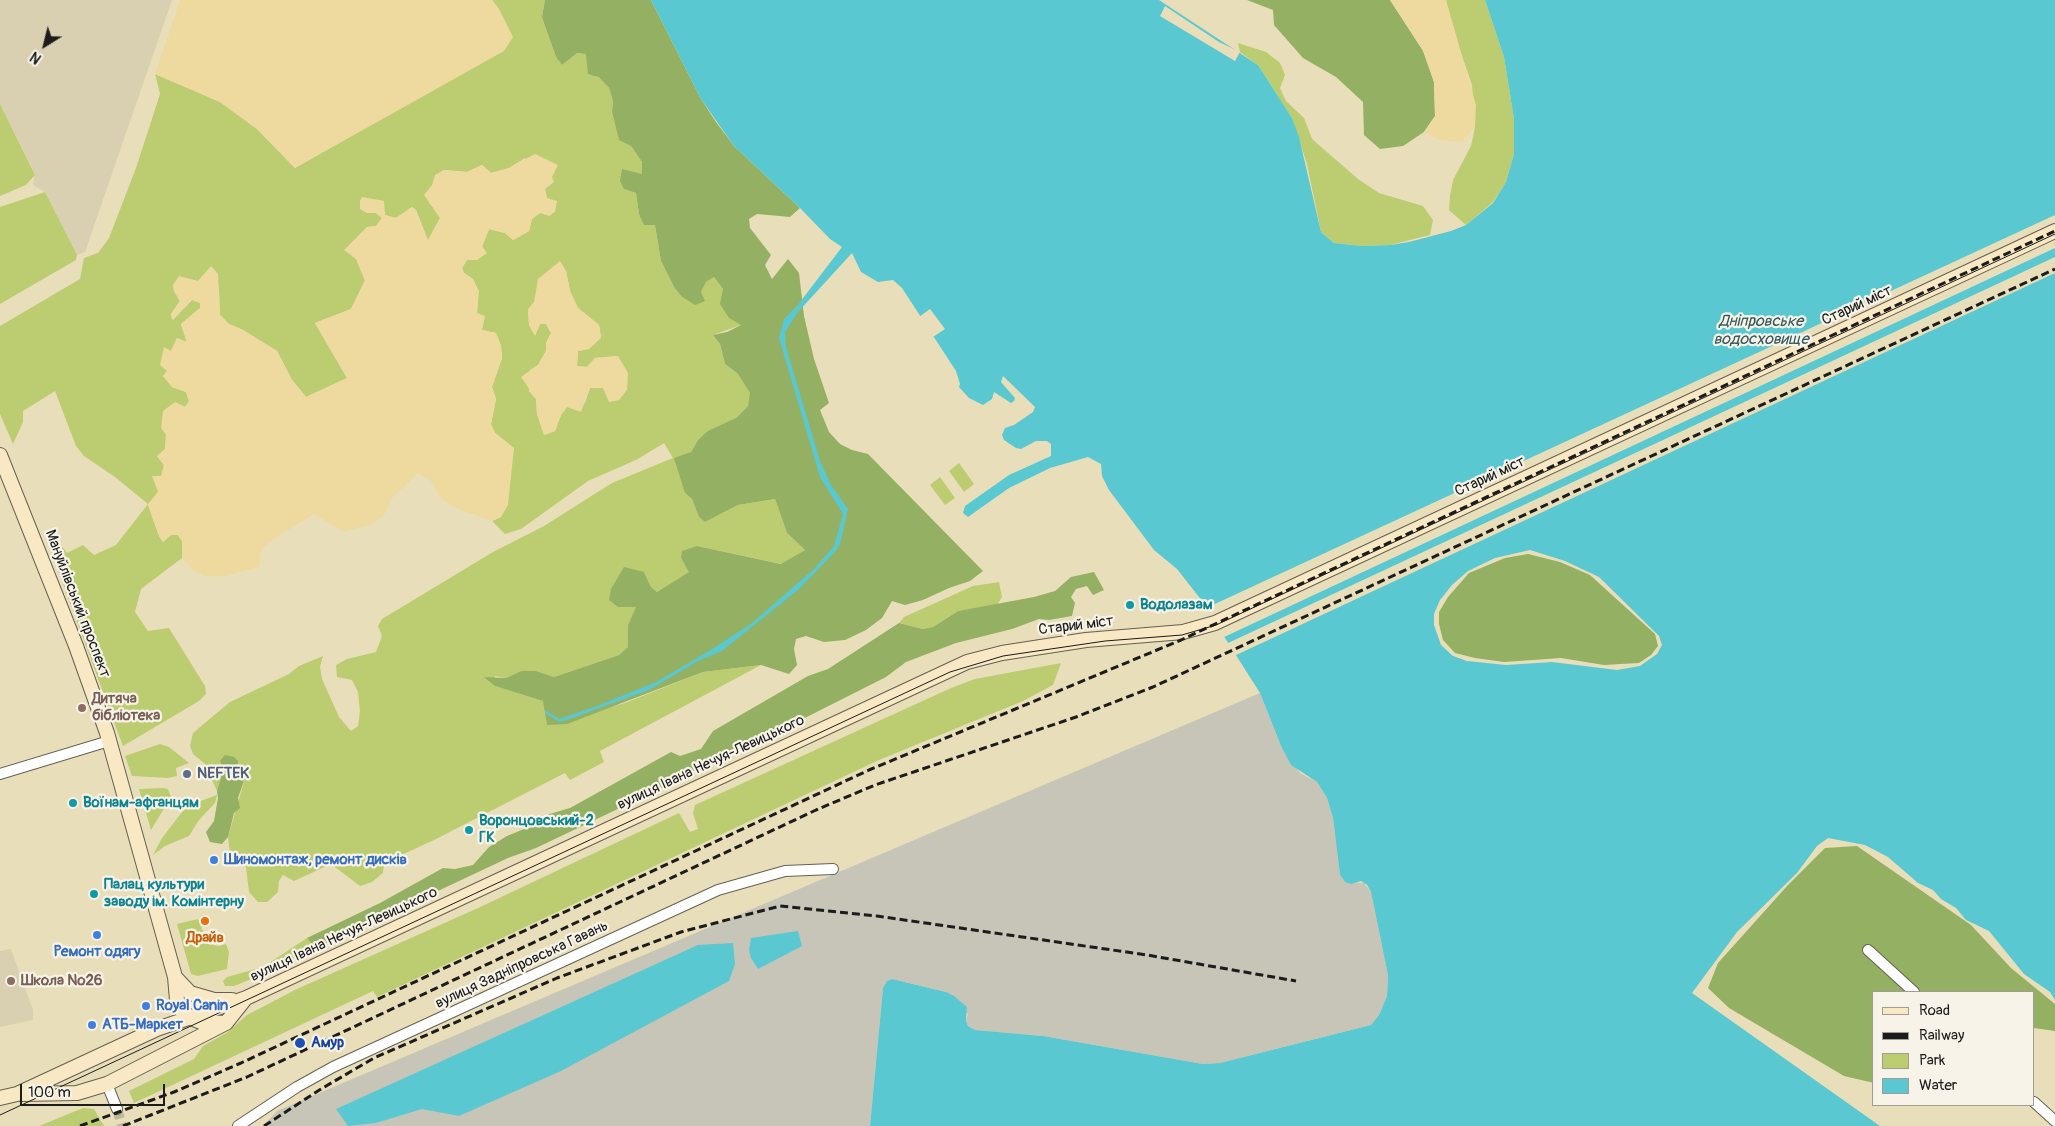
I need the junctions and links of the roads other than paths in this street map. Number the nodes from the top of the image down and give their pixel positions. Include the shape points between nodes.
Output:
1 (2055, 231) edge
2 (0, 455) edge
3 (918, 684) joint
4 (109, 741) junction
5 (0, 774) edge
6 (833, 868) dead end
7 (1868, 950) dead end
8 (177, 981) junction
9 (1913, 991) edge
10 (246, 998) junction
11 (177, 1000) junction
12 (191, 1018) junction
13 (226, 1022) junction
14 (157, 1029) junction
15 (173, 1050) junction
16 (107, 1084) junction
17 (17, 1094) junction
18 (0, 1098) edge
19 (2035, 1103) edge
20 (117, 1109) tunnel mouth
21 (2055, 1121) edge
22 (238, 1126) edge

1 - 3 main road, Старий міст via 1215,623 1183,632 1086,640 1002,653 967,662
2 - 4 main road, Мануйлівський проспект via 76,646
3 - 10 main road, вулиця Івана Нечуя-Левицького
4 - 5 street
4 - 8 main road, Мануйлівський проспект
6 - 22 street, вулиця Задніпровська Гавань via 785,872 718,890 333,1067 297,1086
7 - 9 street
8 - 10 main road via 190,993 201,997 214,1000
8 - 11 main road, Мануйлівський проспект
8 - 12 main road via 189,1002
10 - 12 main road, вулиця Івана Нечуя-Левицького
10 - 13 main road, вулиця Івана Нечуя-Левицького
11 - 12 main road via 181,1010
11 - 14 main road via 168,1018
12 - 13 main road via 201,1022
12 - 14 main road, вулиця Івана Нечуя-Левицького
12 - 15 main road
13 - 15 main road, вулиця Івана Нечуя-Левицького
14 - 17 main road, вулиця Івана Нечуя-Левицького
15 - 16 main road, вулиця Івана Нечуя-Левицького
16 - 17 main road, вулиця Івана Нечуя-Левицького via 77,1093
16 - 20 street
17 - 18 main road, вулиця Івана Нечуя-Левицького
19 - 21 street

